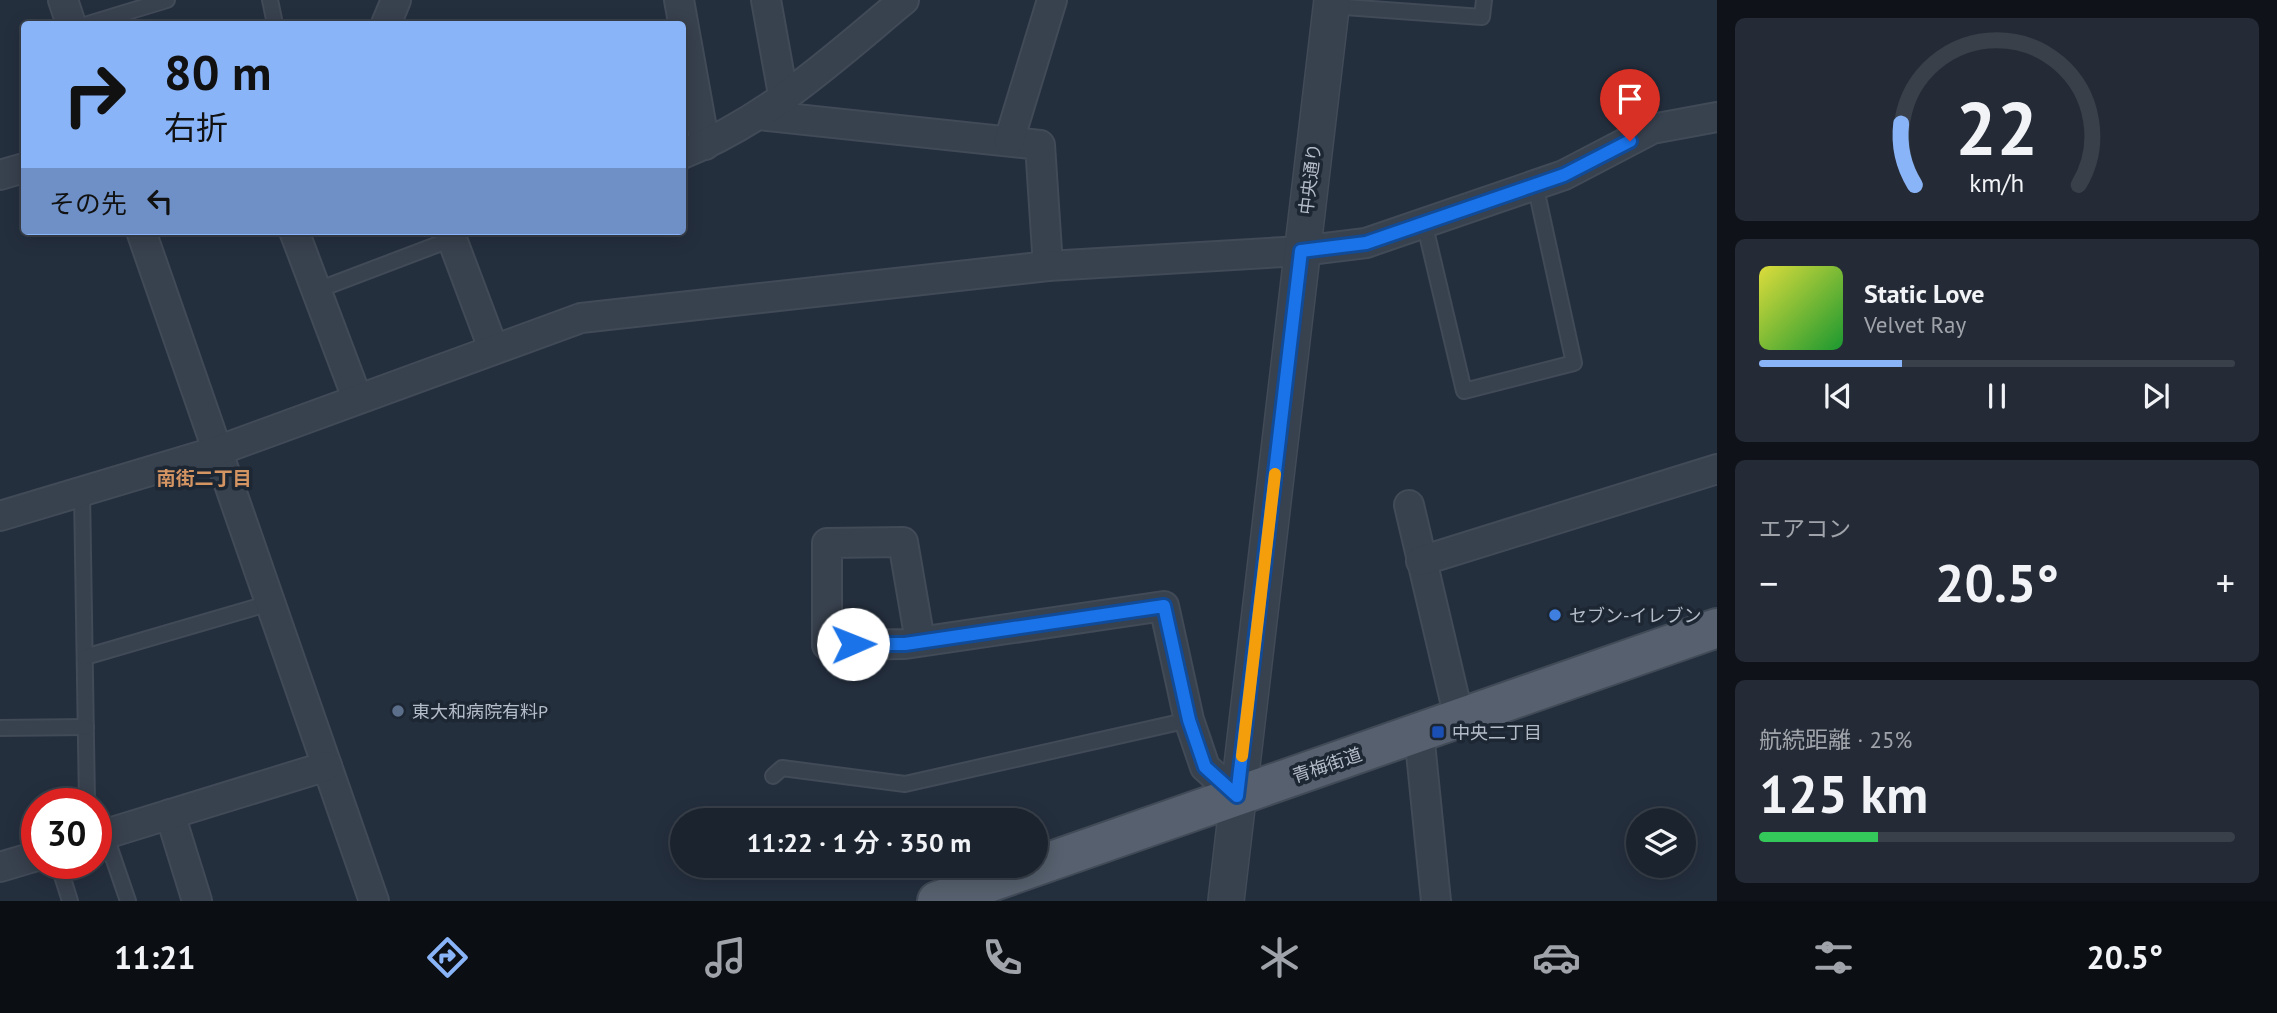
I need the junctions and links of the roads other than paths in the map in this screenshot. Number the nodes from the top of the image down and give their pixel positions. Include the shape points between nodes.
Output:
1 (63, 0) edge
2 (167, 0) edge
3 (270, 0) edge
4 (396, 0) edge
5 (678, 0) edge
6 (766, 0) edge
7 (904, 0) edge
8 (1052, 0) edge
9 (1484, 0) edge
10 (1332, 3) edge
11 (879, 10) edge
12 (70, 21) edge
13 (98, 21) edge
14 (274, 21) edge
15 (387, 21) edge
16 (680, 21) edge
17 (686, 75) edge
18 (784, 100) junction
19 (759, 115) junction
20 (1717, 117) edge
21 (1009, 141) junction
22 (694, 150) edge
23 (21, 169) edge
24 (0, 175) edge
25 (1535, 184) junction
26 (1424, 222) junction
27 (142, 235) edge
28 (295, 235) edge
29 (450, 235) edge
30 (1301, 251) junction
31 (1048, 266) junction
32 (315, 291) junction
33 (493, 348) junction
34 (357, 398) junction
35 (217, 451) junction
36 (1717, 468) edge
37 (82, 492) junction
38 (1409, 505) dead end
39 (0, 516) edge
40 (1421, 561) junction
41 (270, 603) junction
42 (1714, 636) edge
43 (920, 641) junction
44 (85, 657) junction
45 (1459, 718) junction
46 (1189, 720) junction
47 (86, 727) junction
48 (0, 728) edge
49 (1419, 733) junction
50 (327, 766) junction
51 (773, 776) dead end
52 (87, 788) edge
53 (1237, 796) junction
54 (170, 814) junction
55 (112, 832) edge
56 (21, 861) edge
57 (112, 862) edge
58 (0, 867) edge
59 (63, 879) edge
60 (70, 901) edge
61 (128, 901) edge
62 (197, 901) edge
63 (374, 901) edge
64 (937, 901) edge
65 (1226, 901) edge
66 (1436, 901) edge

1 - 12 street
2 - 13 lane
3 - 14 lane
4 - 15 street
5 - 16 street
6 - 18 street
7 - 11 street
8 - 21 street
9 - 10 lane via 1482,17
10 - 30 street, 中央通り
11 - 18 street
17 - 22 street
18 - 19 street
19 - 21 street
19 - 22 street
20 - 25 street via 1652,129 1564,175
21 - 31 street via 1040,145
23 - 24 street
25 - 26 street
25 - 26 lane via 1574,363 1464,391
26 - 30 street via 1366,243
27 - 35 street
28 - 32 street
29 - 32 lane
29 - 33 street
30 - 31 street
30 - 53 street, 中央通り
31 - 33 street via 580,318
32 - 34 street
33 - 34 street
34 - 35 street
35 - 37 street
35 - 41 street
36 - 40 street
37 - 39 street
37 - 44 lane
38 - 40 street
40 - 45 street
41 - 44 lane
41 - 50 street
42 - 45 main road, 青梅街道
43 - 43 street via 903,542 827,543 827,645
43 - 46 street via 1164,606
44 - 47 lane
45 - 49 main road, 青梅街道
46 - 51 lane via 905,784 782,768
46 - 53 street via 1205,767
47 - 48 lane
47 - 52 lane
49 - 53 main road, 青梅街道
49 - 66 street
50 - 54 street
50 - 63 street
53 - 64 main road, 青梅街道
53 - 65 street, 中央通り
54 - 55 street
54 - 62 street
56 - 58 street
57 - 61 lane
59 - 60 lane

